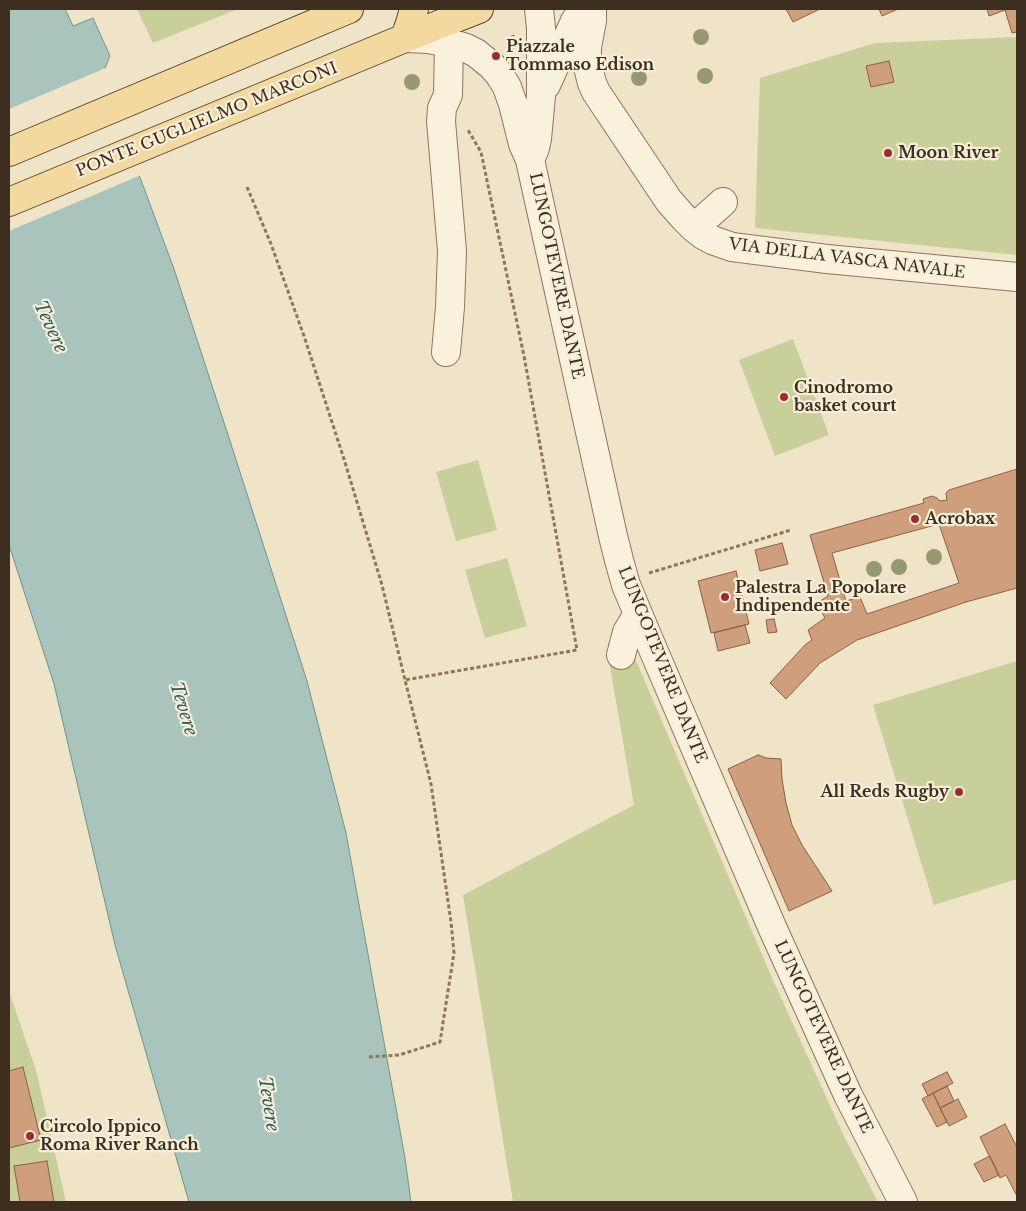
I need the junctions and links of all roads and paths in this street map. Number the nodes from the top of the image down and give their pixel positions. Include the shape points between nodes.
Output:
1 (349, 9) edge
2 (414, 9) edge
3 (479, 9) edge
4 (539, 9) edge
5 (586, 9) edge
6 (592, 9) edge
7 (514, 29) dead end
8 (405, 38) junction
9 (448, 43) junction
10 (511, 56) dead end
11 (541, 96) junction
12 (467, 128) dead end
13 (9, 152) edge
14 (530, 160) junction
15 (247, 187) dead end
16 (9, 202) edge
17 (723, 202) dead end
18 (694, 228) junction
19 (1017, 277) edge
20 (446, 352) dead end
21 (791, 530) dead end
22 (652, 572) dead end
23 (638, 614) junction
24 (621, 655) dead end
25 (405, 680) junction
26 (369, 1057) dead end
27 (903, 1202) edge

1 - 13 main road
2 - 8 main road
3 - 8 main road, PONTE GUGLIELMO MARCONI
4 - 11 street
5 - 11 street via 575,21
6 - 18 street, VIA DELLA VASCA NAVALE via 587,63 596,92 669,201
7 - 10 path
8 - 9 street
8 - 16 main road, PONTE GUGLIELMO MARCONI
9 - 14 street via 476,53 499,74 510,95
9 - 20 street via 448,95 442,108 452,251
11 - 14 street, LUNGOTEVERE DANTE via 537,139
12 - 25 path via 481,152 524,356 577,650
14 - 23 street, LUNGOTEVERE DANTE via 617,552
15 - 25 path via 301,327 344,459 382,585
17 - 18 street
18 - 19 street, VIA DELLA VASCA NAVALE via 712,240 732,247
21 - 22 path
23 - 24 street via 627,632
23 - 27 street, LUNGOTEVERE DANTE via 780,944 848,1094
25 - 26 path via 431,784 454,953 440,1042 399,1055

